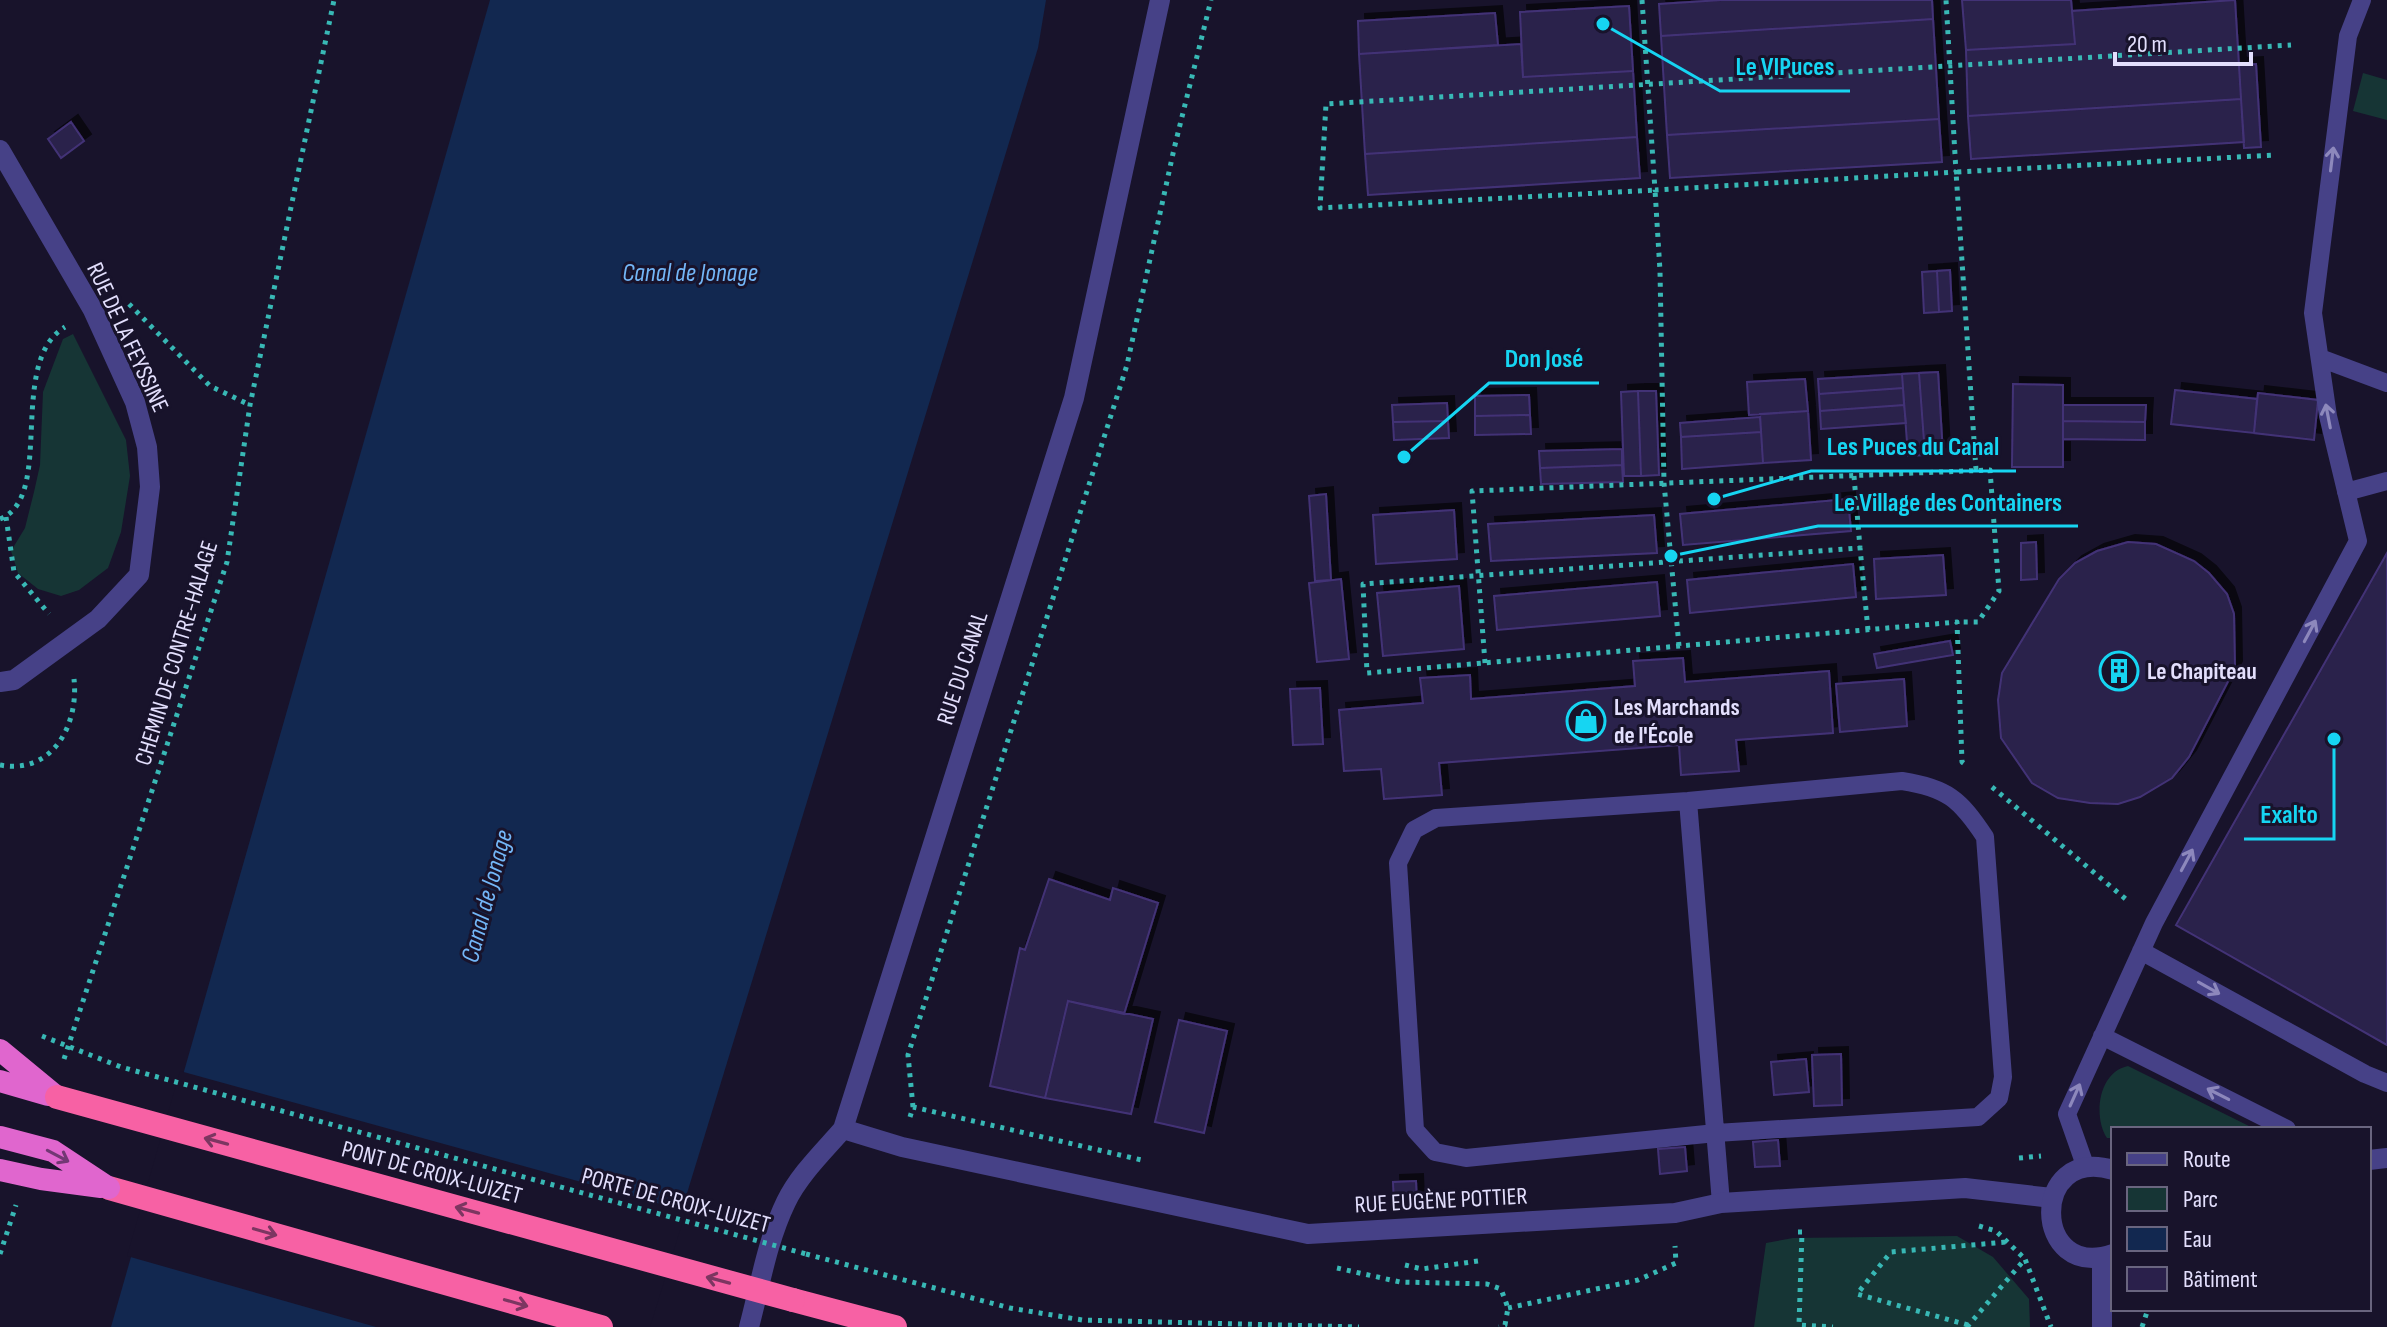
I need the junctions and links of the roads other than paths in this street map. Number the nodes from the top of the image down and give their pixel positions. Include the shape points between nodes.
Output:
1 (1160, 0) edge
2 (2362, 0) edge
3 (0, 150) edge
4 (2320, 358) junction
5 (2387, 383) edge
6 (2387, 481) edge
7 (2346, 492) junction
8 (0, 682) edge
9 (1688, 801) junction
10 (2141, 951) junction
11 (2102, 1036) junction
12 (0, 1050) edge
13 (0, 1081) edge
14 (2387, 1083) edge
15 (57, 1097) junction
16 (2283, 1127) edge
17 (843, 1129) junction
18 (1716, 1133) junction
19 (0, 1137) edge
20 (2086, 1168) junction
21 (0, 1170) edge
22 (2111, 1170) edge
23 (109, 1188) junction
24 (2052, 1198) junction
25 (1721, 1203) junction
26 (2108, 1256) edge
27 (601, 1327) edge
28 (749, 1327) edge
29 (895, 1327) edge
30 (2102, 1327) edge

1 - 17 street, RUE DU CANAL via 1074,398
4 -> 2 lane via 2313,313 2348,36
3 - 8 street, RUE DE LA FEYSSINE via 93,310 135,402 150,487 139,575 98,619 14,680
4 - 5 lane
7 -> 4 lane
6 - 7 lane
10 -> 7 lane via 2358,541
9 - 18 lane
9 - 18 lane via 1902,781 1934,786 1967,810 1985,837 2003,1077 1999,1098 1978,1117
9 - 18 lane via 1436,818 1414,830 1398,863 1415,1130 1435,1152 1466,1158
10 - 11 lane
10 -> 14 lane
16 -> 11 lane
20 -> 11 lane via 2067,1114
12 - 15 highway, bridge
13 - 15 highway, bridge
29 -> 15 highway, PONT DE CROIX-LUIZET, bridge
17 - 25 street, RUE EUGÈNE POTTIER via 902,1147 1308,1234 1675,1213
17 - 28 street, RUE DU CANAL via 786,1202
18 - 25 lane
19 -> 23 highway, bridge via 53,1151
20 - 22 street
20 - 24 street via 2065,1178
21 - 23 highway, bridge
23 -> 27 highway
24 - 25 street, RUE EUGÈNE POTTIER via 1965,1188
24 - 26 street via 2049,1213 2060,1242 2087,1258
26 - 30 street

